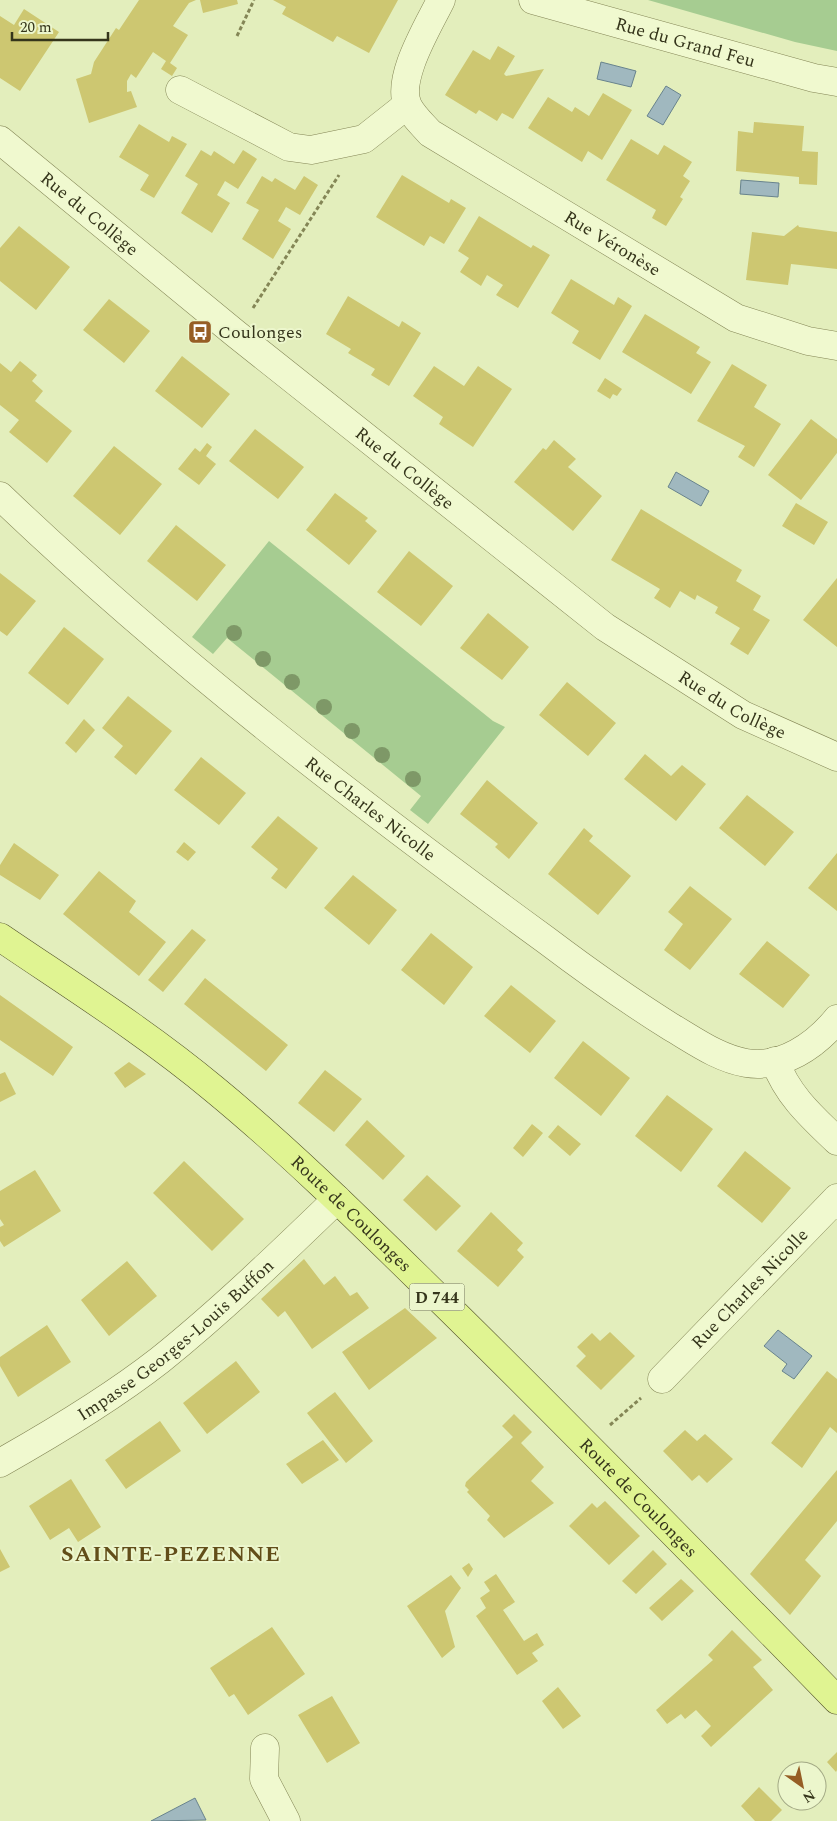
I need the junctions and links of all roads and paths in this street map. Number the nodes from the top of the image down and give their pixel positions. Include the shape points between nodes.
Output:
1 (254, 0) edge
2 (441, 0) edge
3 (533, 0) edge
4 (237, 36) dead end
5 (837, 82) edge
6 (180, 90) dead end
7 (408, 105) junction
8 (364, 139) junction
9 (5, 153) edge
10 (236, 334) junction
11 (837, 346) edge
12 (0, 496) edge
13 (837, 757) edge
14 (0, 937) edge
15 (837, 1019) edge
16 (775, 1062) junction
17 (837, 1141) edge
18 (837, 1198) edge
19 (337, 1199) junction
20 (662, 1379) joint
21 (588, 1445) junction
22 (0, 1463) edge
23 (837, 1700) edge
24 (265, 1748) dead end
25 (286, 1821) edge

1 - 4 path
2 - 7 street via 409,68 404,88
3 - 5 street, Rue du Grand Feu
6 - 8 street via 289,147 311,150
7 - 8 street
7 - 11 street, Rue Véronèse via 430,133 736,318 808,341
8 - 10 path
9 - 10 street, Rue du Collège
10 - 13 street, Rue du Collège via 605,627 743,715
12 - 16 street, Rue Charles Nicolle via 76,568 394,829 616,992 716,1054 748,1064
14 - 19 main road, Route de Coulonges / D 744 via 139,1032 213,1088
15 - 16 street, Rue Charles Nicolle via 827,1032 800,1052
16 - 17 street via 781,1079 798,1102
18 - 20 street, Rue Charles Nicolle
19 - 21 main road, Route de Coulonges / D 744
19 - 22 street, Impasse Georges-Louis Buffon via 159,1360 65,1426
20 - 21 path
21 - 23 main road, Route de Coulonges / D 744
24 - 25 street via 264,1779

